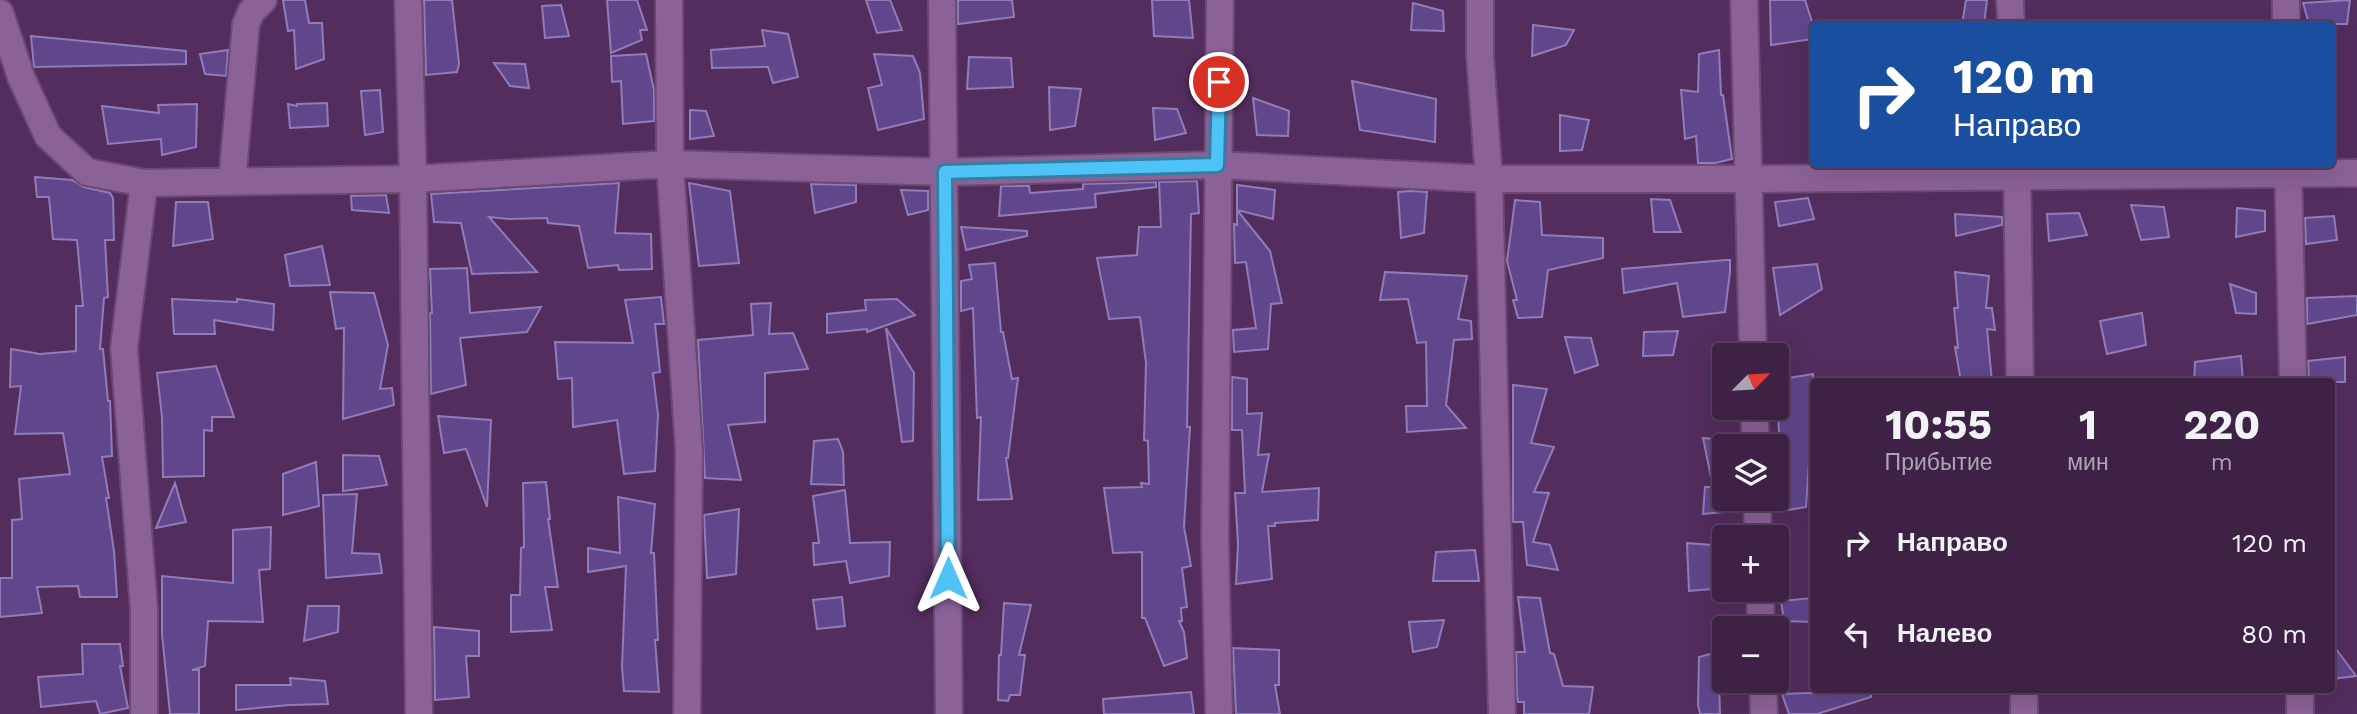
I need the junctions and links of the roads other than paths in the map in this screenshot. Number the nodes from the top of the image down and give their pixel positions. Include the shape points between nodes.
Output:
1 (263, 0) edge
2 (408, 0) edge
3 (669, 0) edge
4 (942, 0) edge
5 (1220, 0) edge
6 (1480, 0) edge
7 (1744, 0) edge
8 (2010, 0) edge
9 (2286, 0) edge
10 (0, 13) edge
11 (2011, 21) edge
12 (2286, 21) edge
13 (670, 164) junction
14 (1217, 165) junction
15 (2288, 170) edge
16 (2017, 171) edge
17 (945, 172) junction
18 (2357, 173) edge
19 (414, 179) junction
20 (1489, 179) junction
21 (1747, 179) junction
22 (232, 182) junction
23 (144, 183) junction
24 (1753, 343) edge
25 (2020, 378) edge
26 (2293, 378) edge
27 (1763, 693) edge
28 (2024, 693) edge
29 (2300, 693) edge
30 (144, 714) edge
31 (419, 714) edge
32 (687, 714) edge
33 (949, 714) edge
34 (1219, 714) edge
35 (1502, 714) edge
36 (1764, 714) edge
37 (2024, 714) edge
38 (2300, 714) edge

1 - 22 street via 246,24
2 - 19 street
3 - 13 street
4 - 17 street
5 - 14 street
6 - 20 street
7 - 21 street
8 - 11 street
9 - 12 street
10 - 23 street via 21,77 48,136 87,172
13 - 17 street
13 - 19 street
13 - 32 street via 689,450
14 - 17 street
14 - 20 street
14 - 34 street
15 - 16 street
15 - 18 street
15 - 26 street
16 - 21 street
16 - 25 street
17 - 33 street
19 - 22 street
19 - 31 street
20 - 21 street
20 - 35 street
21 - 24 street
22 - 23 street
23 - 30 street via 124,348 144,609
27 - 36 street
28 - 37 street
29 - 38 street

